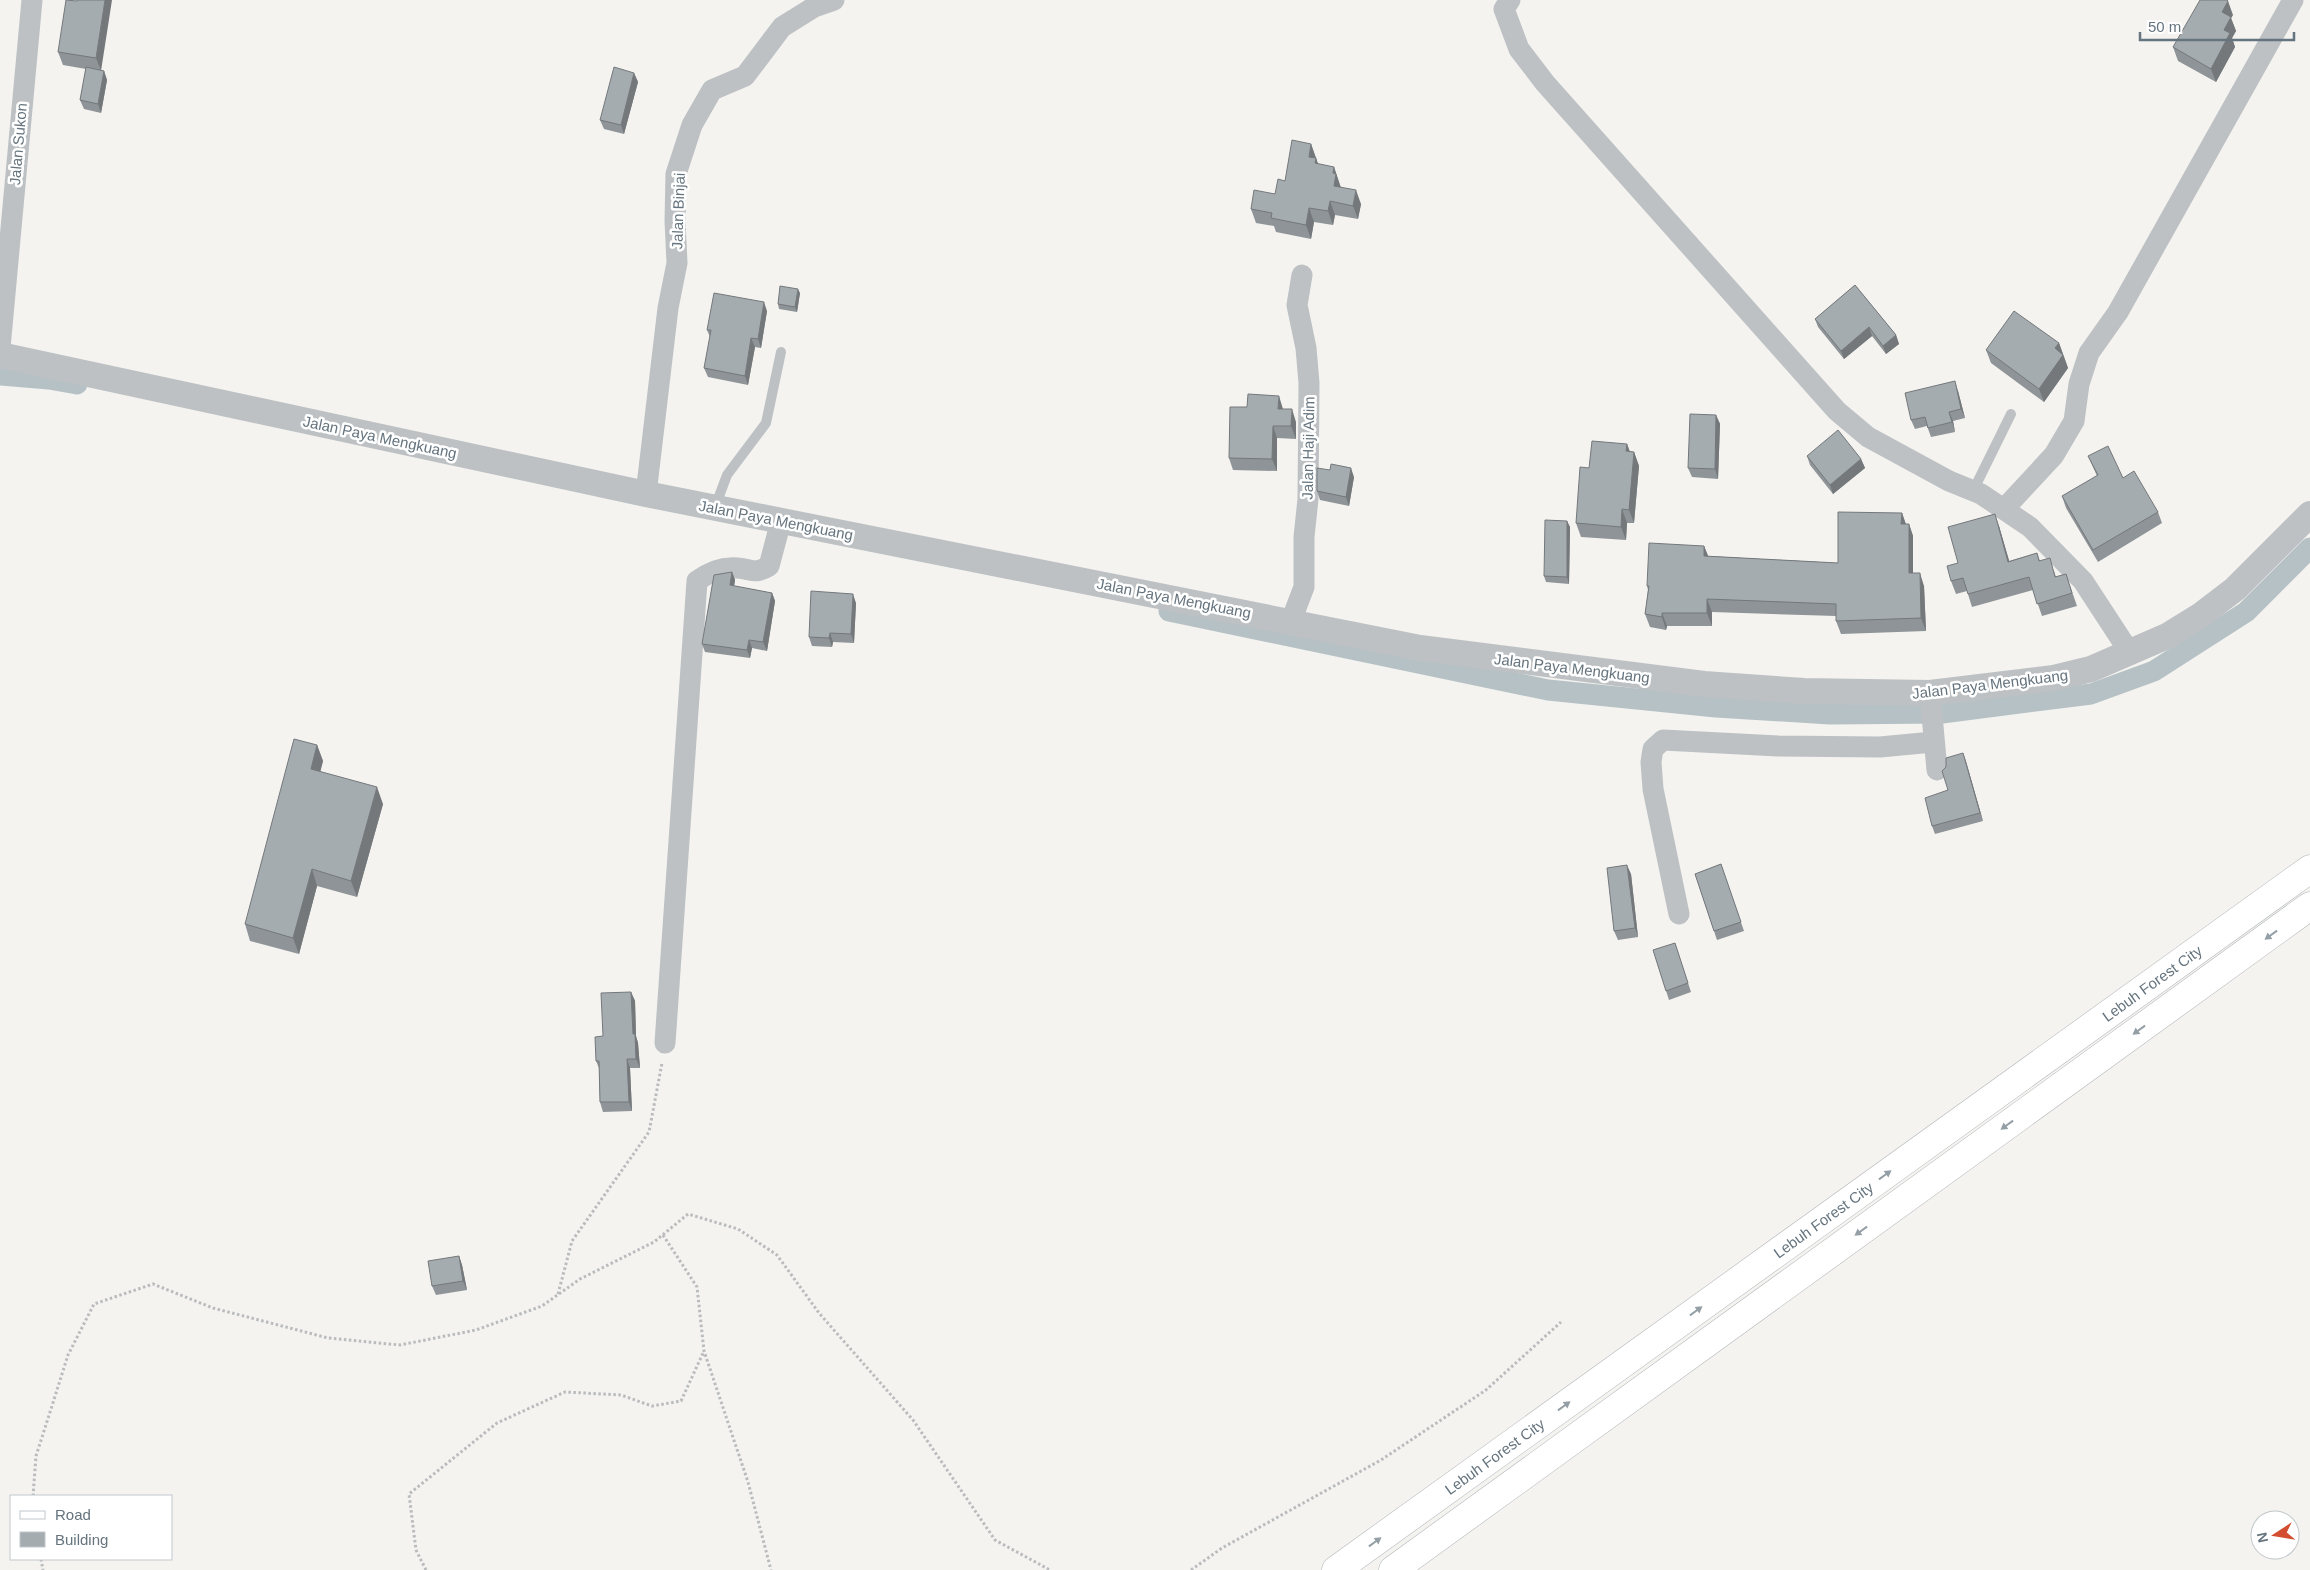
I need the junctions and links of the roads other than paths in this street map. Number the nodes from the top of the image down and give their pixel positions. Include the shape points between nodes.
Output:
1 (32, 0) edge
2 (834, 0) edge
3 (2293, 0) edge
4 (1503, 3) edge
5 (1302, 275) dead end
6 (0, 348) edge
7 (781, 352) dead end
8 (0, 355) edge
9 (2011, 414) dead end
10 (1973, 491) junction
11 (646, 494) junction
12 (714, 508) junction
13 (2005, 508) junction
14 (2310, 514) edge
15 (781, 520) junction
16 (1290, 621) junction
17 (2130, 653) junction
18 (1930, 693) junction
19 (1933, 742) junction
20 (1936, 770) dead end
21 (2310, 869) edge
22 (2310, 906) edge
23 (1679, 914) dead end
24 (666, 1043) road end
25 (1336, 1570) edge
26 (1393, 1570) edge

1 - 6 street, Jalan Sukon
2 - 11 street, Jalan Binjai via 814,6 782,27 745,76 712,90 692,125 676,174 677,263 668,308
3 - 13 street via 2118,312 2089,353 2079,384 2074,420 2054,454
4 - 10 street via 1519,49 1545,83 1838,411 1868,438
5 - 16 street, Jalan Haji Adim via 1297,305 1309,383 1308,499 1304,587
7 - 12 lane via 766,423 727,475
8 - 11 street, Jalan Paya Mengkuang
9 - 10 lane
10 - 13 street
11 - 12 street, Jalan Paya Mengkuang
12 - 15 street, Jalan Paya Mengkuang
13 - 17 street via 2030,527 2084,580
14 - 17 street, Jalan Paya Mengkuang via 2235,589 2167,636
15 - 16 street, Jalan Paya Mengkuang
15 - 24 street via 769,566 751,572 738,568 710,571 697,581
16 - 18 street, Jalan Paya Mengkuang via 1420,648 1704,684 1804,691
17 - 18 street, Jalan Paya Mengkuang via 2091,670 2054,678
18 - 19 street
19 - 20 street
19 - 23 street via 1880,746 1778,746 1663,740 1654,749 1651,762 1653,789
25 -> 21 main road, Lebuh Forest City
22 -> 26 main road, Lebuh Forest City

